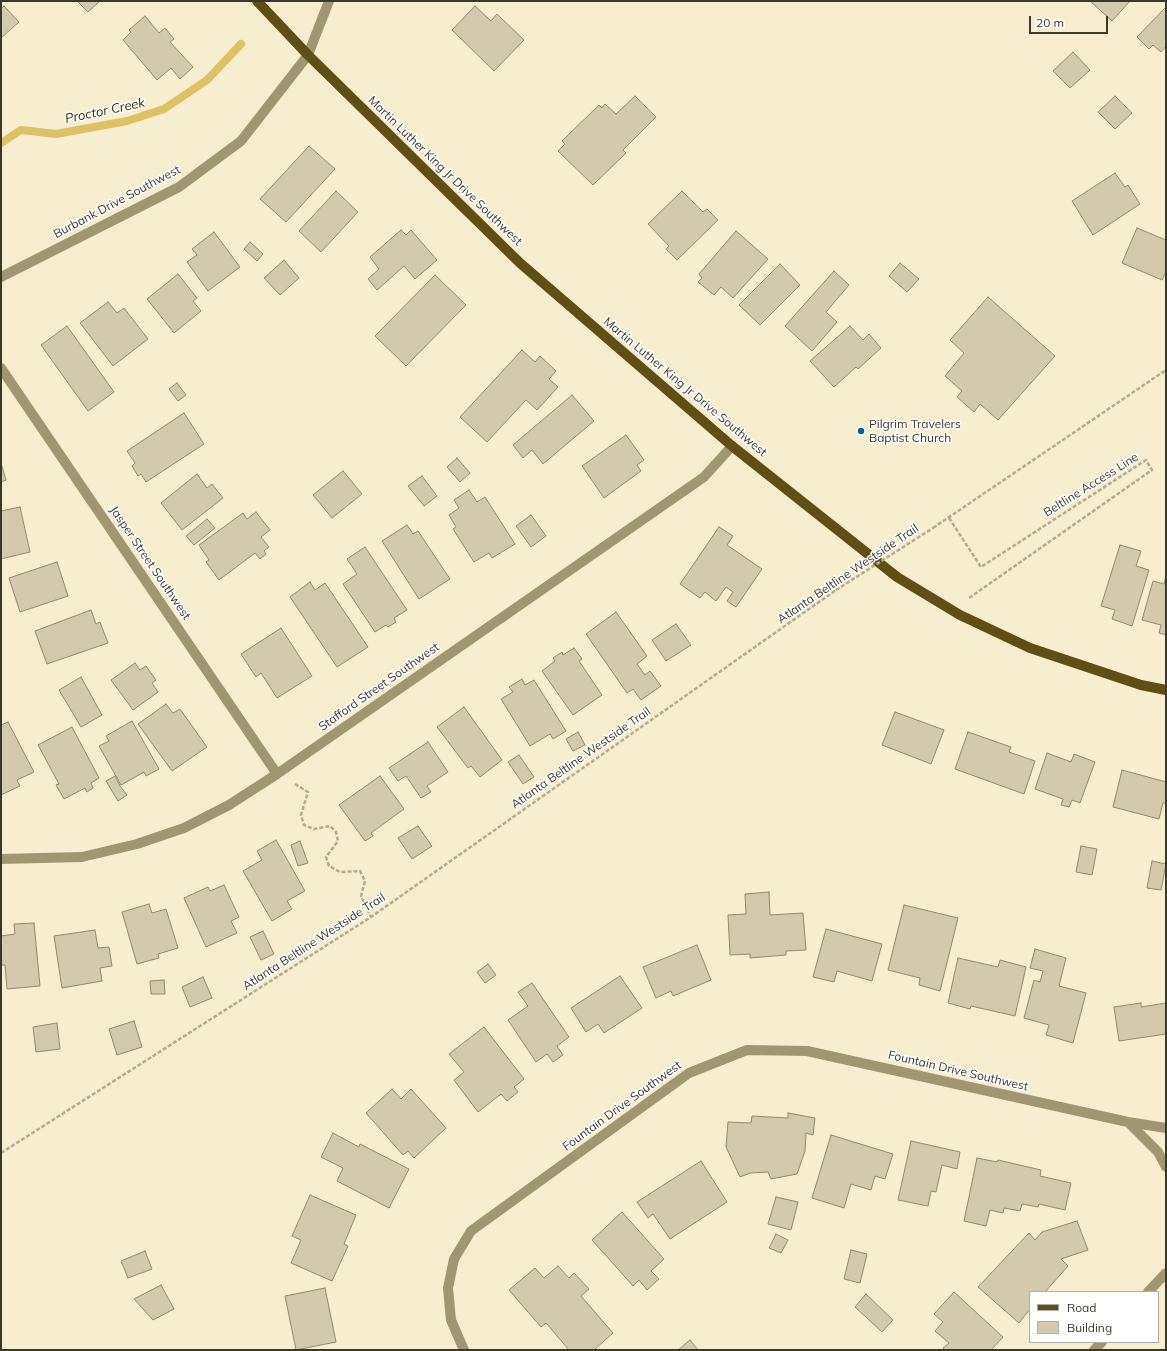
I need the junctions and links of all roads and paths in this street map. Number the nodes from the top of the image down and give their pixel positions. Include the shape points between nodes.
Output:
1 (257, 1) edge
2 (330, 1) edge
3 (308, 55) junction
4 (1, 277) edge
5 (1, 368) edge
6 (1166, 370) edge
7 (732, 446) junction
8 (949, 518) junction
9 (951, 609) junction
10 (1166, 690) edge
11 (277, 774) junction
12 (1, 859) edge
13 (371, 917) junction
14 (1128, 1122) junction
15 (1166, 1128) edge
16 (1, 1153) edge
17 (1166, 1167) edge
18 (1166, 1273) edge
19 (1149, 1291) edge
20 (464, 1350) edge

1 - 3 main road, Martin Luther King Jr Drive Southwest
2 - 3 street, Burbank Drive Southwest
3 - 4 street, Burbank Drive Southwest via 241,141 179,187
3 - 7 main road, Martin Luther King Jr Drive Southwest via 520,263
5 - 11 street, Jasper Street Southwest
6 - 8 path, Atlanta Beltline Westside Trail
7 - 9 main road, Martin Luther King Jr Drive Southwest via 897,576
7 - 11 street, Stafford Street Southwest via 704,477
8 - 9 path, Beltline Access Line via 980,567 1146,460 1152,470
8 - 13 path, Atlanta Beltline Westside Trail, bridge via 836,590
9 - 10 main road, Martin Luther King Jr Drive Southwest via 1030,648 1141,685
11 - 12 street, Stafford Street Southwest via 184,828 137,844 82,856
11 - 13 path via 308,792 301,815 304,825 314,829 330,826 336,832 338,841 326,857 329,866 340,872 360,871 365,881 361,896
13 - 16 path, Atlanta Beltline Westside Trail
14 - 15 street, Fountain Drive Southwest
14 - 17 street via 1158,1152
14 - 20 street, Fountain Drive Southwest via 807,1051 747,1050 689,1073 471,1230 454,1259 448,1288 451,1320
18 - 19 street

